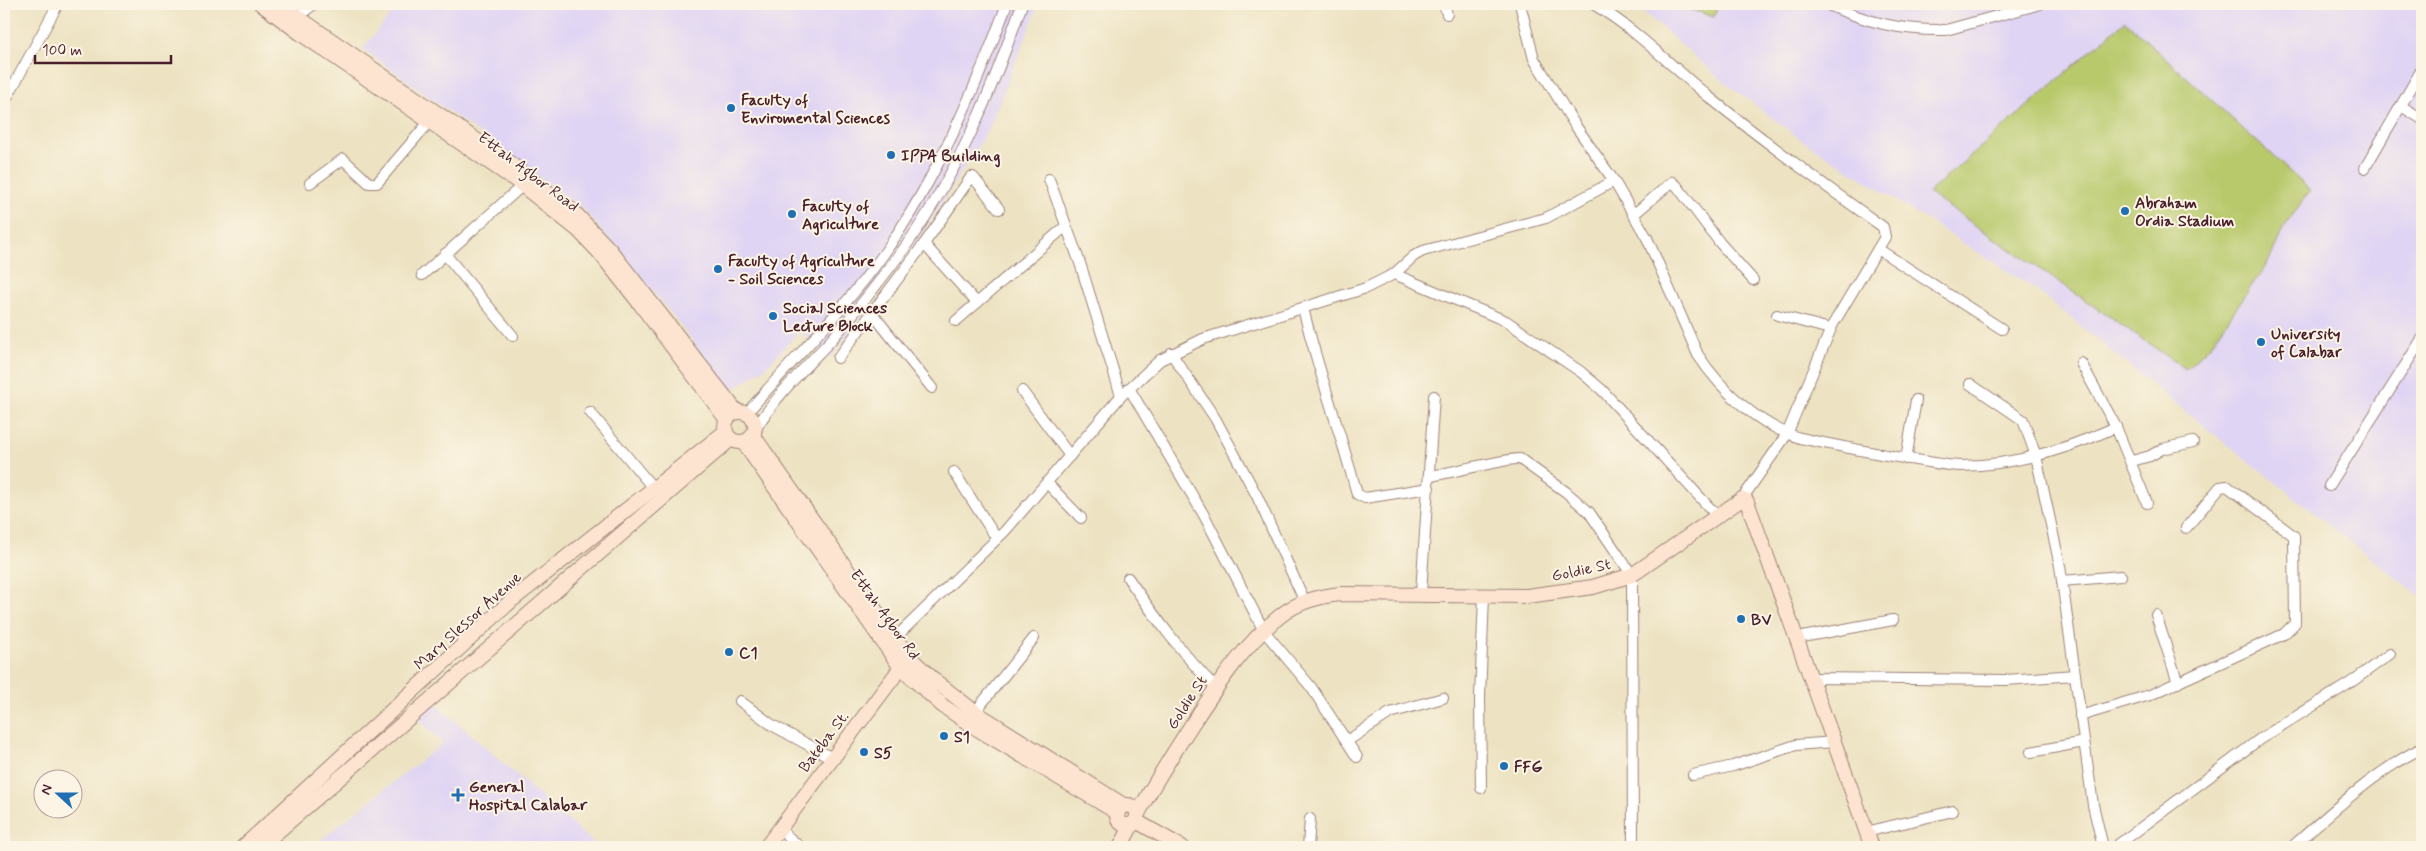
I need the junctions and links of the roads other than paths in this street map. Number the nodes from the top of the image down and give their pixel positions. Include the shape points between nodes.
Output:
1 (58, 4) edge
2 (261, 4) edge
3 (278, 4) edge
4 (314, 4) edge
5 (1007, 4) edge
6 (1022, 4) edge
7 (1520, 4) edge
8 (1593, 4) edge
9 (1826, 4) edge
10 (2040, 4) edge
11 (297, 18) junction
12 (2422, 69) edge
13 (4, 103) edge
14 (2401, 106) junction
15 (2422, 119) edge
16 (430, 121) junction
17 (2365, 168) dead end
18 (1049, 180) dead end
19 (1614, 181) junction
20 (310, 183) dead end
21 (523, 186) junction
22 (999, 209) dead end
23 (1634, 215) junction
24 (1066, 226) junction
25 (924, 244) junction
26 (1878, 249) junction
27 (446, 254) junction
28 (1394, 274) junction
29 (422, 275) dead end
30 (1753, 280) dead end
31 (977, 303) junction
32 (1303, 308) junction
33 (872, 314) junction
34 (1777, 315) dead end
35 (956, 321) dead end
36 (1830, 329) junction
37 (2002, 329) dead end
38 (514, 336) dead end
39 (2422, 339) edge
40 (1171, 353) junction
41 (838, 358) dead end
42 (2081, 363) dead end
43 (1970, 384) dead end
44 (932, 388) dead end
45 (1129, 388) junction
46 (1022, 390) dead end
47 (1122, 396) junction
48 (1434, 396) dead end
49 (1916, 400) dead end
50 (590, 412) dead end
51 (2116, 427) junction
52 (740, 428) junction
53 (1787, 434) junction
54 (2193, 442) dead end
55 (1070, 456) junction
56 (2036, 456) junction
57 (1906, 458) junction
58 (2132, 461) junction
59 (954, 472) dead end
60 (1430, 476) junction
61 (1047, 483) junction
62 (2329, 486) dead end
63 (653, 488) junction
64 (1429, 488) junction
65 (1742, 499) junction
66 (2147, 502) dead end
67 (1718, 517) junction
68 (1081, 518) dead end
69 (2186, 528) dead end
70 (997, 539) junction
71 (1632, 575) junction
72 (2121, 576) dead end
73 (1128, 578) dead end
74 (2062, 581) junction
75 (1421, 593) junction
76 (1484, 596) junction
77 (1306, 602) junction
78 (2156, 614) dead end
79 (1893, 620) dead end
80 (1264, 631) junction
81 (895, 638) junction
82 (1034, 638) dead end
83 (1797, 638) junction
84 (2390, 654) dead end
85 (909, 657) junction
86 (900, 668) junction
87 (2075, 676) junction
88 (1811, 678) junction
89 (2178, 683) junction
90 (1216, 688) junction
91 (1443, 698) dead end
92 (740, 701) dead end
93 (975, 712) junction
94 (2080, 716) junction
95 (1347, 741) junction
96 (1834, 742) junction
97 (2084, 742) junction
98 (2422, 748) edge
99 (2031, 752) dead end
100 (1357, 757) dead end
101 (832, 758) junction
102 (1693, 775) dead end
103 (1481, 788) dead end
104 (1953, 811) dead end
105 (1128, 815) junction
106 (1310, 819) dead end
107 (779, 829) junction
108 (1866, 832) junction
109 (243, 847) edge
110 (260, 847) edge
111 (766, 847) edge
112 (800, 847) edge
113 (1119, 847) edge
114 (1182, 847) edge
115 (1308, 847) edge
116 (1633, 847) edge
117 (1872, 847) edge
118 (2103, 847) edge
119 (2115, 847) edge
120 (2292, 847) edge

1 - 13 street
2 - 16 main road, Ettah Agbor Road
3 - 11 main road, Ettah Agbor Road
4 - 11 street
5 - 52 street via 959,121 926,188 903,225 846,304
6 - 52 street via 997,76 970,136 929,211 864,300 780,394
7 - 19 street via 1534,59
8 - 26 street via 1621,22 1710,98 1884,227 1885,237
9 - 10 street via 1878,24 1932,31
11 - 52 main road, Ettah Agbor Road via 511,164 574,212 610,250
12 - 14 street
14 - 15 street
14 - 17 street
16 - 20 street via 377,184 369,183 344,159
16 - 21 main road, Ettah Agbor Road
18 - 24 street
19 - 23 street
19 - 28 street via 1546,218 1423,251
21 - 27 street
21 - 52 main road, Ettah Agbor Road via 562,216 599,252
22 - 25 street via 971,177
23 - 30 street via 1672,182 1720,244
23 - 53 street via 1698,355 1709,372 1748,409
24 - 31 street
24 - 47 street
25 - 31 street
25 - 33 street
26 - 36 street
26 - 37 street
27 - 29 street
27 - 38 street
28 - 32 street via 1366,288
28 - 67 street via 1506,321 1581,372 1602,390
31 - 35 street
32 - 40 street via 1203,339
32 - 64 street via 1356,494 1365,498
33 - 41 street
33 - 44 street
34 - 36 street
36 - 53 street
39 - 62 street
40 - 45 street
40 - 77 street via 1214,418 1257,496
42 - 51 street
43 - 56 street via 2023,420
45 - 47 street
45 - 80 street via 1205,517
46 - 55 street
47 - 55 street
48 - 60 street
49 - 57 street
50 - 63 street
51 - 56 street via 2078,444
51 - 58 street
52 - 63 main road, Mary Slessor Avenue
52 - 81 main road, Ettah Agbor Rd
52 - 86 main road, Ettah Agbor Rd
52 - 110 main road
53 - 57 street
53 - 65 street
54 - 58 street via 2162,449
55 - 61 street
56 - 57 street via 1972,465
56 - 74 street
58 - 66 street
59 - 70 street
60 - 64 street
60 - 71 street via 1520,458 1589,512
61 - 68 street
61 - 70 street
63 - 109 main road, Mary Slessor Avenue via 511,601
64 - 75 street
65 - 67 main road, Goldie St
65 - 83 main road via 1749,507
67 - 71 main road, Goldie St
69 - 89 street via 2220,487 2227,486 2294,536 2296,615 2291,629 2284,634
70 - 81 street
71 - 76 main road, Goldie St via 1558,593
71 - 116 street
72 - 74 street
73 - 90 street via 1160,625
74 - 87 street
75 - 76 main road, Goldie St
75 - 77 main road, Goldie St via 1341,594
76 - 103 street
77 - 80 main road, Goldie St via 1281,615
78 - 89 street
79 - 83 street
80 - 90 main road, Goldie St via 1236,660
80 - 95 street via 1311,688
81 - 85 main road, Ettah Agbor Rd
82 - 93 street
83 - 88 main road
84 - 119 street via 2260,739
85 - 86 main road, Bateba St.
85 - 93 main road, Ettah Agbor Rd
86 - 101 main road, Bateba St.
86 - 105 main road, Ettah Agbor Rd via 943,706 974,727
87 - 88 street via 2006,680
87 - 94 street
88 - 96 main road
89 - 94 street
90 - 105 main road, Goldie St via 1150,790
91 - 95 street via 1390,713
92 - 101 street via 772,725
93 - 105 main road, Ettah Agbor Rd
94 - 97 street
95 - 100 street
96 - 102 street via 1796,745 1733,766
96 - 108 main road
97 - 99 street
97 - 118 street via 2092,805
98 - 120 street via 2394,765
101 - 107 main road, Bateba St.
104 - 108 street
105 - 113 main road, Goldie St
105 - 114 main road
106 - 115 street
107 - 111 main road, Bateba St.
107 - 112 street
108 - 117 main road

